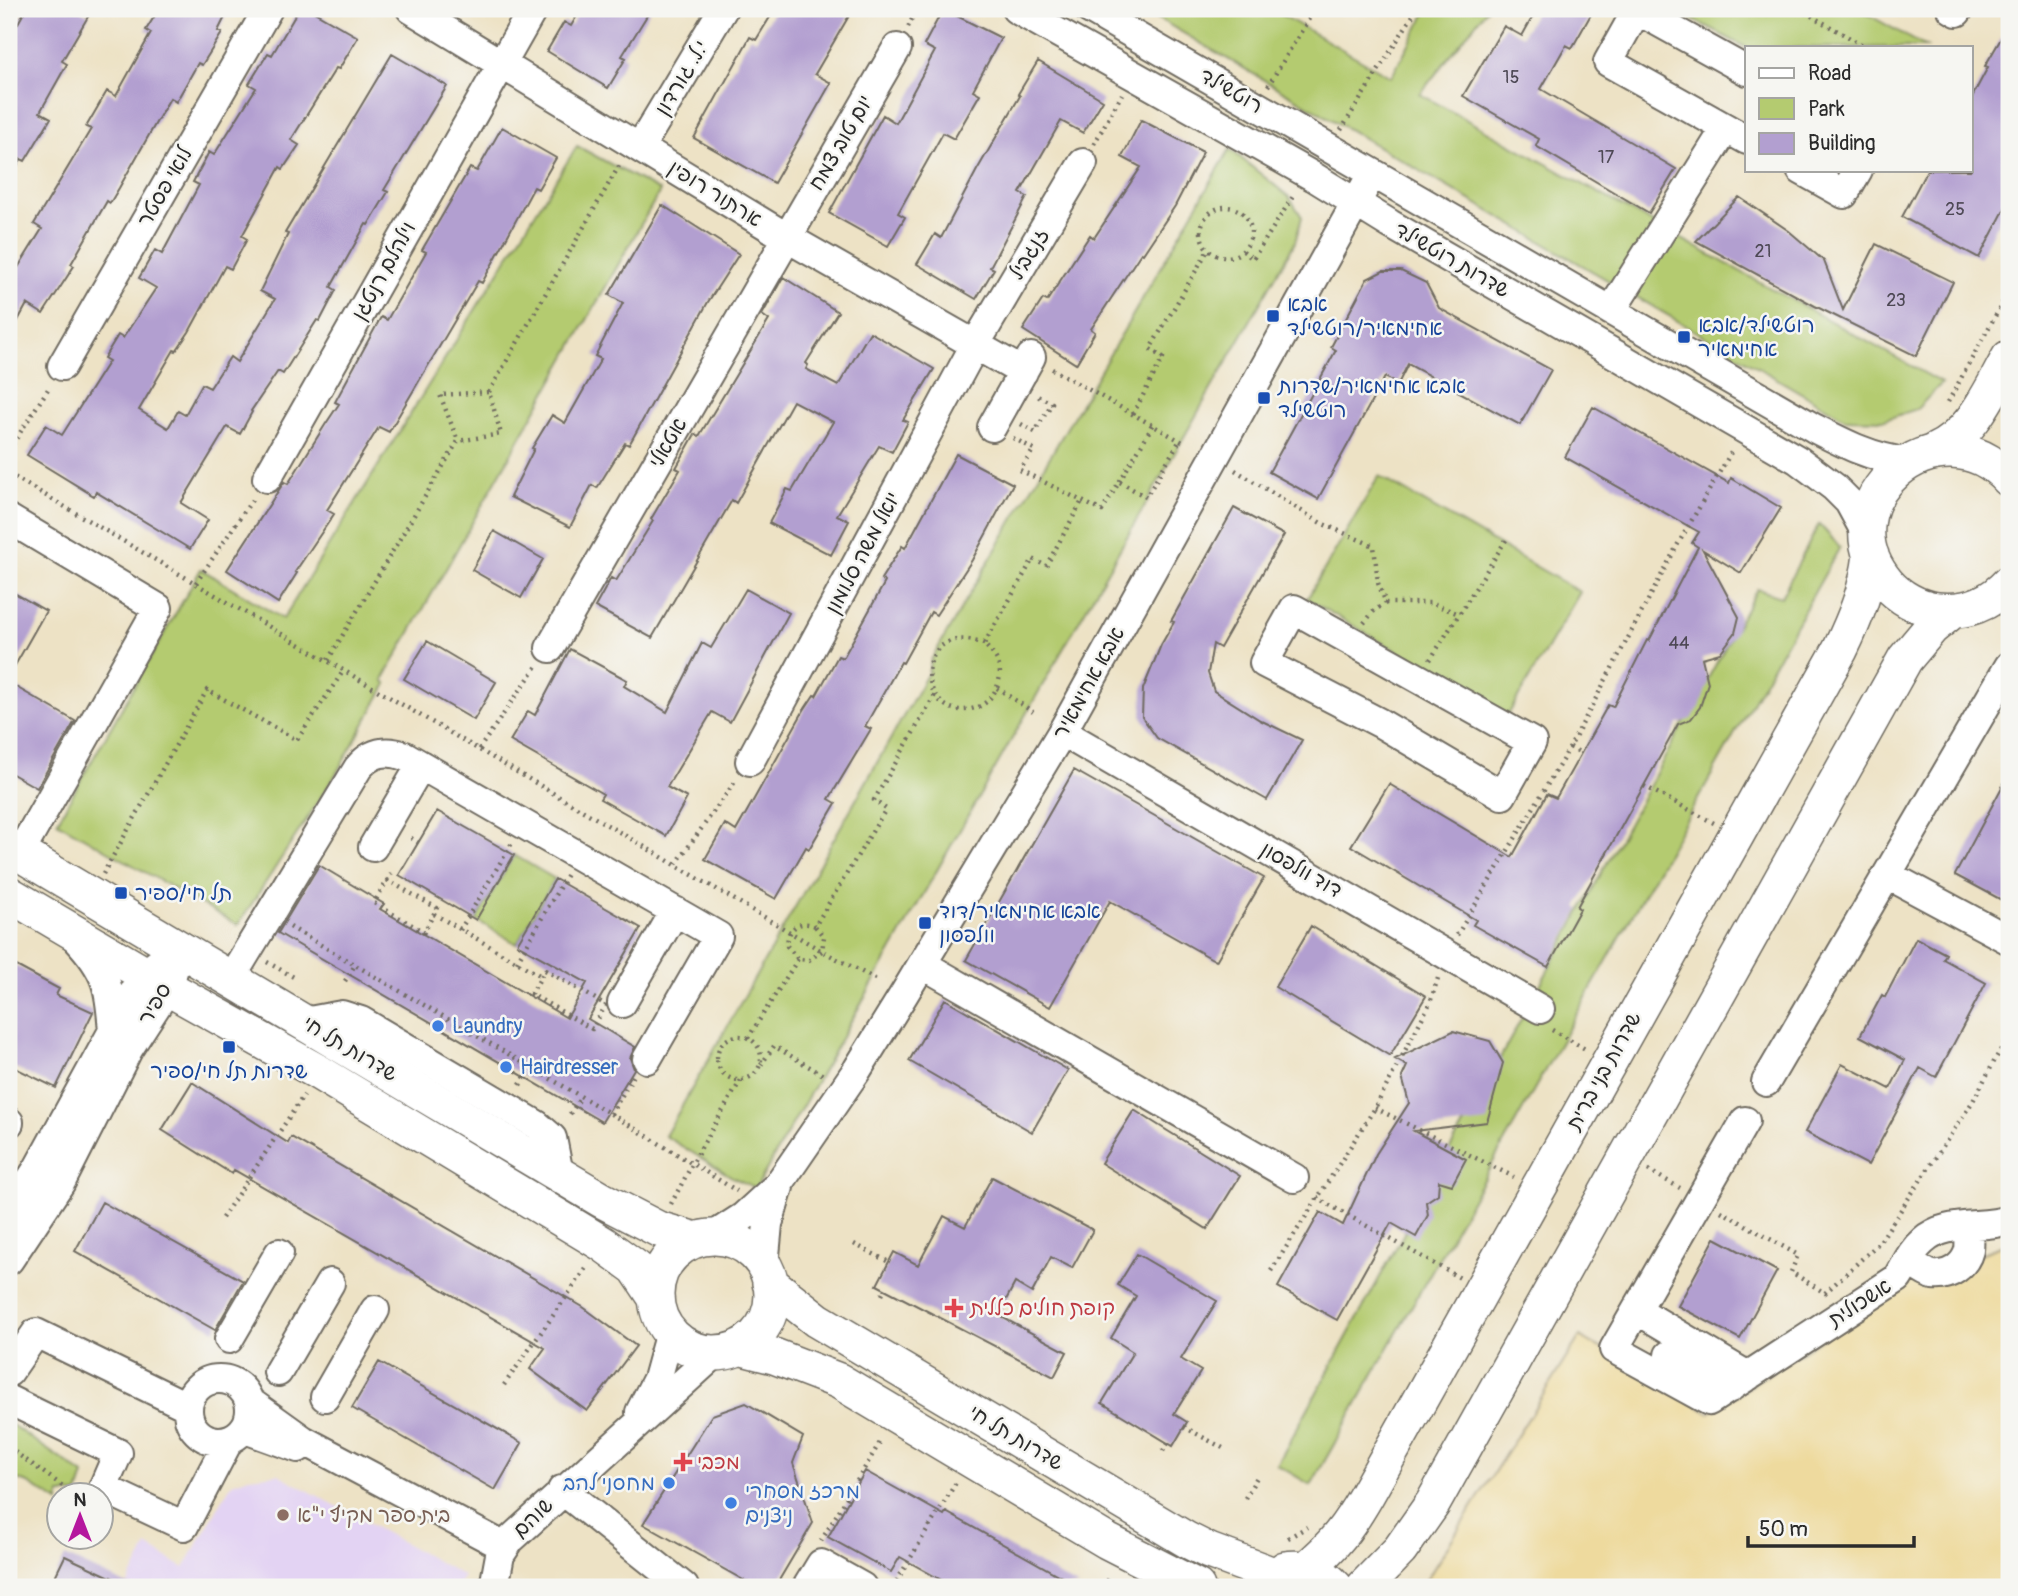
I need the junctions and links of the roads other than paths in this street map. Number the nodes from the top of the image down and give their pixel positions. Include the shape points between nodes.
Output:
1 (268, 9) edge
2 (411, 9) edge
3 (533, 9) edge
4 (723, 9) edge
5 (1016, 9) edge
6 (1089, 9) edge
7 (1952, 9) edge
8 (1959, 9) edge
9 (897, 48) dead end
10 (501, 63) junction
11 (1745, 70) edge
12 (1736, 134) edge
13 (640, 146) junction
14 (1083, 163) road end
15 (1805, 172) edge
16 (1857, 172) edge
17 (1372, 174) junction
18 (1355, 202) junction
19 (786, 237) junction
20 (1611, 311) junction
21 (975, 345) junction
22 (2009, 358) edge
23 (62, 366) road end
24 (1004, 427) road end
25 (1919, 457) junction
26 (267, 478) road end
27 (2009, 480) edge
28 (9, 519) edge
29 (1869, 545) junction
30 (2003, 592) edge
31 (1952, 611) junction
32 (550, 648) road end
33 (2009, 666) edge
34 (1419, 678) joint
35 (1062, 732) junction
36 (750, 761) road end
37 (421, 765) junction
38 (373, 847) dead end
39 (14, 850) edge
40 (1888, 875) junction
41 (9, 894) edge
42 (675, 911) junction
43 (66, 927) junction
44 (2009, 940) edge
45 (180, 948) junction
46 (922, 964) junction
47 (231, 978) junction
48 (156, 981) junction
49 (614, 1004) road end
50 (1540, 1009) road end
51 (220, 1016) junction
52 (121, 1040) junction
53 (647, 1059) dead end
54 (1766, 1082) dead end
55 (1745, 1121) dead end
56 (783, 1178) junction
57 (1294, 1178) dead end
58 (2009, 1220) edge
59 (16, 1221) edge
60 (1969, 1227) junction
61 (704, 1239) junction
62 (279, 1253) dead end
63 (9, 1260) edge
64 (1908, 1260) junction
65 (767, 1274) junction
66 (330, 1283) dead end
67 (656, 1298) junction
68 (375, 1310) dead end
69 (1636, 1310) junction
70 (670, 1332) junction
71 (229, 1339) dead end
72 (728, 1350) junction
73 (1669, 1355) dead end
74 (278, 1371) dead end
75 (9, 1372) edge
76 (1729, 1388) junction
77 (325, 1397) dead end
78 (9, 1400) edge
79 (188, 1406) junction
80 (241, 1424) junction
81 (625, 1435) junction
82 (562, 1490) junction
83 (503, 1551) junction
84 (814, 1575) edge
85 (1320, 1578) edge
86 (1264, 1580) edge
87 (494, 1587) edge
88 (684, 1587) edge
89 (862, 1587) edge
90 (1196, 1587) edge
91 (1364, 1587) edge

1 - 23 street, לואי פסטר
2 - 10 street, ארתור רופין
3 - 10 street, וילהלם רנטגן
4 - 13 street, י.ל. גורדון
5 - 18 street, שדרות רוטשילד
6 - 17 street, רוטשילד
7 - 8 street
9 - 19 street, יום טוב צמח
10 - 13 street, ארתור רופין
10 - 26 street, וילהלם רנטגן
11 - 12 street via 1637,10 1608,62
12 - 20 street
13 - 19 street, ארתור רופין
14 - 21 street, זנגביל
15 - 16 street via 1844,194
17 - 18 street, אבא אחימאיר
17 - 20 street, שדרות רוטשילד
18 - 29 street, שדרות רוטשילד via 1798,460 1849,502
18 - 35 street, אבא אחימאיר
19 - 21 street, ארתור רופין
19 - 32 street, אטאלי
20 - 25 street, שדרות רוטשילד via 1861,452 1883,459
21 - 24 street, ארתור רופין via 1034,372
21 - 36 street, יואל משה סלומון
22 - 25 main road, שדרות בני ברית via 1968,427 1949,445
25 - 27 main road via 1960,451 1986,460
25 - 29 main road, שדרות בני ברית via 1889,475 1877,493 1869,513
28 - 39 street via 158,608
29 - 31 main road via 1880,575 1893,590 1911,603
29 - 85 main road, שדרות בני ברית via 1869,574 1861,604 1840,650 1346,1530 1328,1550
30 - 31 main road via 1972,608
31 - 91 main road via 1905,659 1433,1503 1400,1550
33 - 40 street
34 - 34 street via 1294,609 1264,663 1380,723 1502,795 1532,741
35 - 46 street, אבא אחימאיר
35 - 50 street, דוד וולפסון
37 - 38 street
37 - 42 street
37 - 47 street via 388,752 361,764
39 - 45 main road, שדרות תל חי
40 - 44 street
40 - 54 street
41 - 43 main road, שדרות תל חי
42 - 49 street
42 - 53 street via 718,936
43 - 48 main road, שדרות תל חי
43 - 52 street via 102,971
45 - 47 main road, שדרות תל חי
45 - 48 street, ספיר
46 - 56 street, אבא אחימאיר
46 - 57 street
47 - 61 main road, שדרות תל חי via 658,1229
48 - 51 main road, שדרות תל חי
48 - 52 street, ספיר
51 - 52 street via 195,1008 174,1010
51 - 67 main road, שדרות תל חי via 603,1244 636,1268
52 - 59 street, ספיר via 73,1160
55 - 69 street
56 - 61 street, אבא אחימאיר via 753,1209
56 - 65 street, אבא אחימאיר via 766,1235
58 - 60 street, אשכולית
59 - 63 street, ספיר
60 - 64 street, אשכולית via 1935,1231
60 - 64 street via 1969,1250 1955,1270 1934,1275
61 - 65 main road via 729,1239 743,1245 757,1256
61 - 67 main road via 677,1250 666,1262
62 - 71 street
64 - 76 street, אשכולית via 1898,1278
65 - 72 main road via 772,1300 765,1323 754,1336
65 - 86 main road, שדרות תל חי via 817,1320 1187,1540
66 - 74 street
67 - 70 main road
68 - 77 street
69 - 76 street
69 - 76 street via 1614,1349
70 - 72 main road via 693,1349
70 - 81 street, שוהם via 653,1388
72 - 81 street, שוהם
72 - 90 main road, שדרות תל חי via 774,1356 839,1381 1107,1541
73 - 76 street
75 - 79 street via 36,1333
78 - 80 street via 118,1453 103,1488 184,1526
79 - 80 street via 193,1428 210,1440
79 - 80 street via 196,1390 210,1380 228,1380 245,1392
80 - 83 street
81 - 82 street, שוהם
82 - 83 street, שוהם
82 - 88 street
83 - 87 street, שוהם
84 - 89 street
85 - 86 main road via 1294,1567

